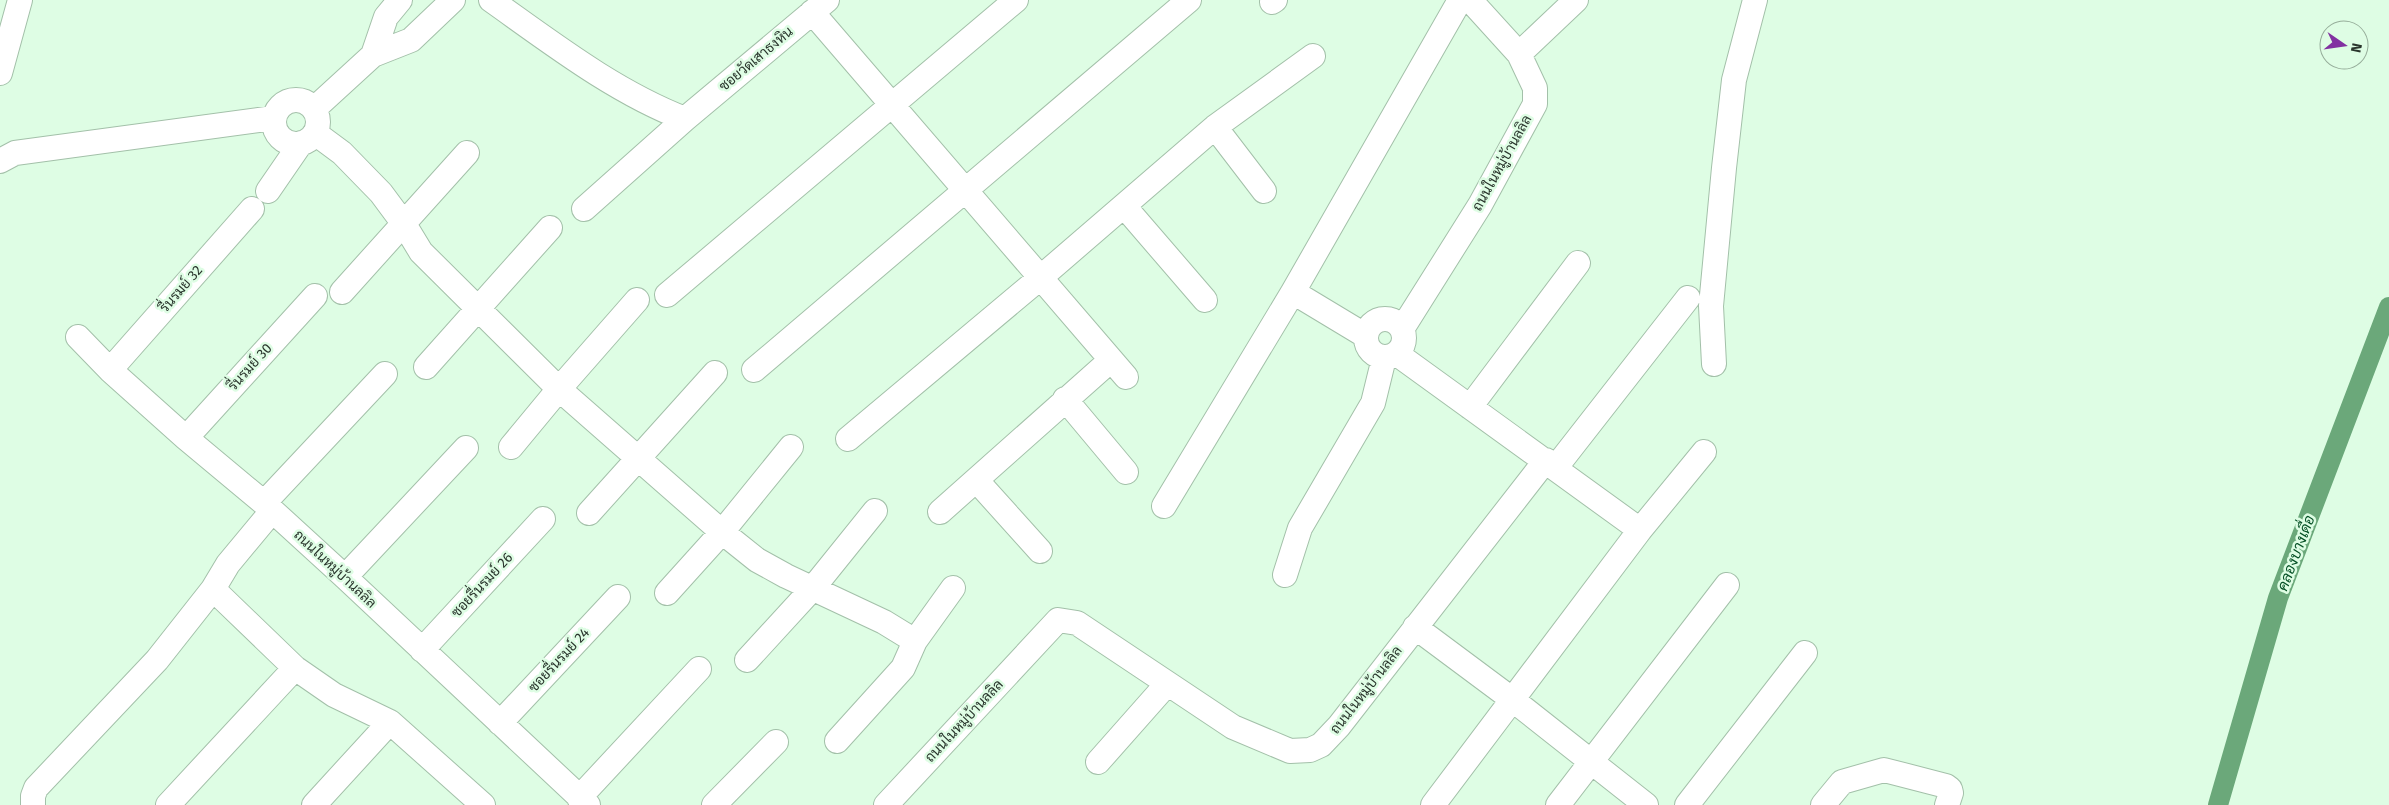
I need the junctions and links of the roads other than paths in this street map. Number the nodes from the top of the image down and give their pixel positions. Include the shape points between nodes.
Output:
1 (20, 0) edge
2 (400, 0) edge
3 (452, 0) edge
4 (491, 0) edge
5 (1016, 0) edge
6 (1189, 0) edge
7 (1460, 0) edge
8 (1470, 0) edge
9 (1576, 0) edge
10 (1755, 0) edge
11 (820, 6) edge
12 (1519, 54) junction
13 (373, 55) junction
14 (1312, 56) dead end
15 (0, 73) edge
16 (892, 105) junction
17 (314, 108) junction
18 (274, 118) junction
19 (686, 119) junction
20 (1216, 127) junction
21 (308, 138) junction
22 (5, 151) edge
23 (467, 154) dead end
24 (268, 191) dead end
25 (964, 191) junction
26 (1264, 191) dead end
27 (1124, 206) junction
28 (252, 208) dead end
29 (584, 209) dead end
30 (404, 224) junction
31 (550, 228) dead end
32 (1578, 263) dead end
33 (1040, 278) junction
34 (342, 292) dead end
35 (1293, 292) junction
36 (315, 296) dead end
37 (667, 296) dead end
38 (1688, 298) dead end
39 (637, 300) dead end
40 (1205, 300) dead end
41 (478, 310) junction
42 (1402, 329) junction
43 (1366, 336) junction
44 (78, 337) dead end
45 (1390, 356) junction
46 (1714, 364) dead end
47 (426, 367) dead end
48 (110, 370) junction
49 (754, 370) dead end
50 (385, 374) dead end
51 (716, 374) dead end
52 (559, 389) junction
53 (1065, 399) junction
54 (1470, 407) junction
55 (186, 438) junction
56 (848, 439) dead end
57 (511, 447) dead end
58 (791, 447) dead end
59 (466, 448) dead end
60 (1704, 452) dead end
61 (638, 457) junction
62 (1551, 464) junction
63 (1126, 472) dead end
64 (976, 481) junction
65 (1164, 506) dead end
66 (268, 507) junction
67 (875, 512) dead end
68 (940, 512) dead end
69 (589, 513) dead end
70 (543, 520) dead end
71 (1640, 530) junction
72 (722, 532) junction
73 (1040, 551) dead end
74 (1285, 575) dead end
75 (345, 577) junction
76 (1727, 585) dead end
77 (813, 588) junction
78 (953, 588) dead end
79 (213, 589) junction
80 (667, 592) dead end
81 (618, 597) dead end
82 (1416, 627) junction
83 (915, 641) junction
84 (422, 650) junction
85 (1805, 653) dead end
86 (747, 660) dead end
87 (295, 668) junction
88 (699, 669) dead end
89 (1167, 684) junction
90 (1513, 700) junction
91 (390, 722) junction
92 (500, 722) junction
93 (836, 741) dead end
94 (776, 742) dead end
95 (1098, 762) dead end
96 (1590, 762) junction
97 (469, 801) edge
98 (585, 803) edge
99 (33, 805) edge
100 (168, 805) edge
101 (314, 805) edge
102 (714, 805) edge
103 (886, 805) edge
104 (1433, 805) edge
105 (1558, 805) edge
106 (1646, 805) edge
107 (1687, 805) edge
108 (1823, 805) edge
109 (1947, 805) edge

1 - 15 street
2 - 13 street via 386,17
3 - 13 street via 411,40
4 - 19 street via 641,100
5 - 16 street
6 - 25 street
7 - 35 street
8 - 12 street, ถนนในหมู่บ้านลลิล
9 - 12 street
10 - 46 street via 1734,80 1724,168 1710,306
11 - 16 street
11 - 19 street, ซอยวัดเสาธงหิน
12 - 42 street, ถนนในหมู่บ้านลลิล via 1535,88 1534,104 1480,205
13 - 17 street
14 - 20 street
16 - 25 street
16 - 37 street
17 - 18 street via 300,100 291,100 277,109
17 - 21 street via 318,125
18 - 21 street via 274,126 284,140
18 - 22 street
19 - 29 street, ซอยวัดเสาธงหิน
20 - 26 street
20 - 27 street
21 - 24 street
21 - 30 street via 342,153 381,193
23 - 30 street
25 - 33 street
25 - 49 street
27 - 33 street
27 - 40 street
28 - 48 street, รื่นรมย์ 32
30 - 34 street
30 - 41 street via 421,252
31 - 41 street
32 - 54 street
33 - 53 street via 1118,368
33 - 56 street
35 - 43 street
35 - 65 street
36 - 55 street, รื่นรมย์ 30
38 - 62 street, ถนนในหมู่บ้านลลิล
39 - 52 street
41 - 47 street
41 - 52 street
42 - 43 street via 1398,324 1385,320 1373,324
42 - 45 street, ถนนในหมู่บ้านลลิล via 1404,342
43 - 45 street via 1374,354
44 - 48 street, ถนนในหมู่บ้านลลิล
45 - 54 street
45 - 74 street, ถนนในหมู่บ้านลลิล via 1373,403 1300,528
48 - 55 street, ถนนในหมู่บ้านลลิล
50 - 66 street
51 - 61 street
52 - 57 street
52 - 61 street
53 - 63 street
53 - 64 street
54 - 62 street
55 - 66 street, ถนนในหมู่บ้านลลิล
58 - 72 street
59 - 75 street
60 - 71 street
61 - 69 street
61 - 72 street
62 - 71 street
62 - 82 street, ถนนในหมู่บ้านลลิล
64 - 68 street
64 - 73 street
66 - 75 street, ถนนในหมู่บ้านลลิล
66 - 79 street
67 - 77 street
70 - 84 street, ซอยรื่นรมย์ 26
71 - 90 street
72 - 77 street via 757,560
72 - 80 street
75 - 84 street, ถนนในหมู่บ้านลลิล
76 - 96 street
77 - 83 street via 884,622
77 - 86 street
78 - 83 street
79 - 87 street
79 - 99 street via 157,660 36,788 32,796
81 - 92 street, ซอยรื่นรมย์ 24
82 - 89 street, ถนนในหมู่บ้านลลิล via 1339,726 1321,745 1310,750 1290,751 1233,728
82 - 90 street
83 - 93 street via 903,668
84 - 92 street, ถนนในหมู่บ้านลลิล
85 - 107 street
87 - 91 street via 334,695
87 - 100 street
88 - 98 street
89 - 95 street
89 - 103 street, ถนนในหมู่บ้านลลิล via 1076,623 1058,620
90 - 96 street
90 - 104 street
91 - 97 street
91 - 101 street
92 - 98 street, ถนนในหมู่บ้านลลิล
94 - 102 street
96 - 105 street
96 - 106 street
108 - 109 street via 1842,782 1884,770 1946,786 1951,793

